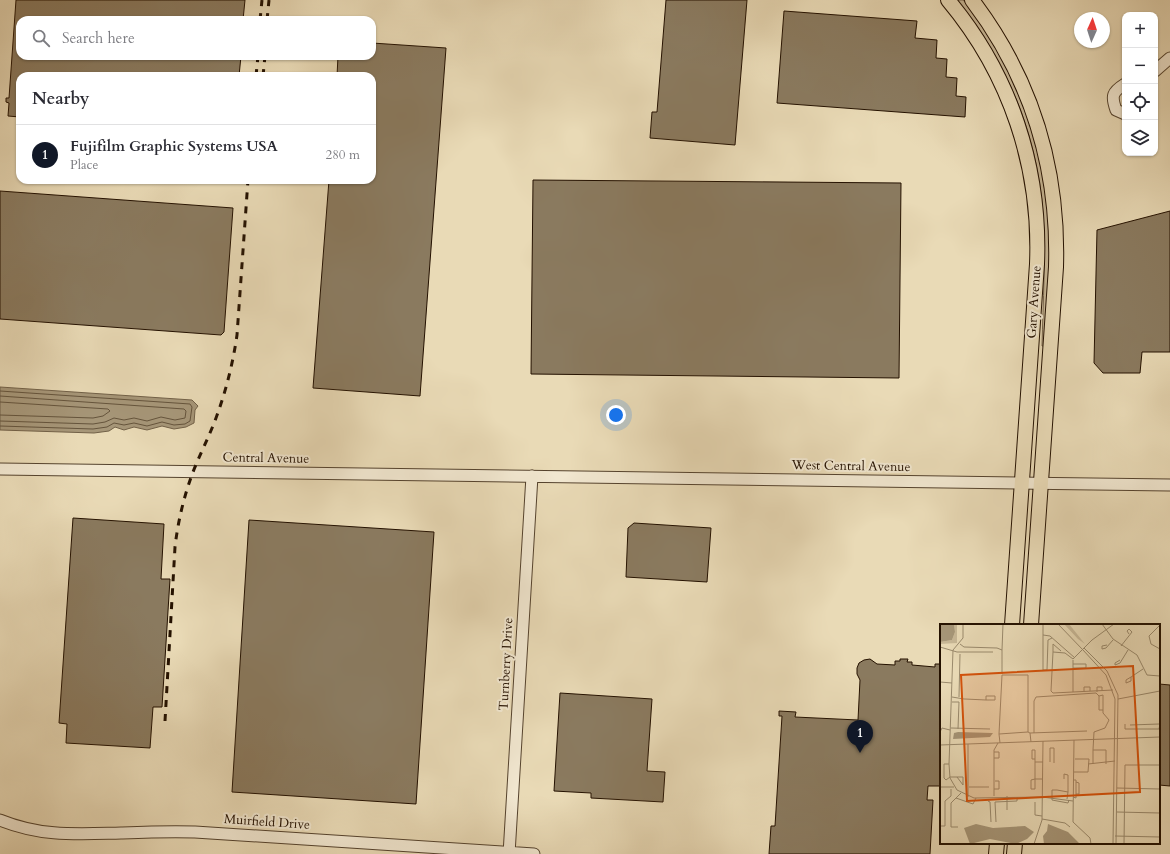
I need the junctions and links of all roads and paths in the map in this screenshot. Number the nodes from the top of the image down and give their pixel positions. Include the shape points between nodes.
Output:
1 (948, 0) edge
2 (972, 0) edge
3 (1170, 58) edge
4 (1158, 68) edge
5 (1122, 86) edge
6 (1122, 113) edge
7 (0, 469) edge
8 (532, 476) junction
9 (1022, 482) junction
10 (1041, 482) junction
11 (1170, 485) edge
12 (1012, 624) edge
13 (1031, 624) edge
14 (0, 820) edge
15 (997, 844) edge
16 (1015, 844) edge
17 (509, 853) edge
18 (534, 854) edge
19 (996, 854) edge
20 (1014, 854) edge

1 - 9 main road, Gary Avenue via 984,51 1005,90 1021,134 1034,190 1037,259
2 - 10 main road, Gary Avenue via 992,27 1024,89 1042,139 1053,190 1056,267
3 - 4 street
5 - 6 street via 1113,95 1113,101 1116,110
7 - 8 street, Central Avenue
8 - 9 street, West Central Avenue
8 - 17 street, Turnberry Drive
9 - 10 street, West Central Avenue
9 - 12 main road, Gary Avenue
10 - 11 street, West Central Avenue
10 - 13 main road, Gary Avenue
14 - 17 street, Muirfield Drive via 15,826 50,833 195,832
15 - 19 main road
16 - 20 main road
17 - 18 street, Muirfield Drive

